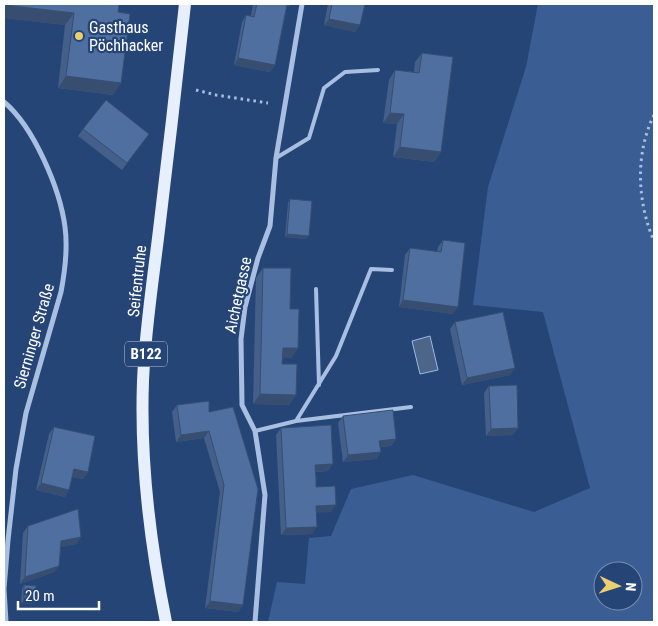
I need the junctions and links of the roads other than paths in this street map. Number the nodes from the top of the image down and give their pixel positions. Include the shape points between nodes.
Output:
1 (184, 4) edge
2 (302, 4) edge
3 (378, 70) dead end
4 (4, 102) edge
5 (276, 158) junction
6 (392, 270) dead end
7 (316, 289) dead end
8 (318, 385) junction
9 (411, 406) dead end
10 (296, 421) junction
11 (255, 431) junction
12 (6, 622) edge
13 (166, 622) edge
14 (255, 622) edge

1 - 13 main road, Seifentruhe / B122 via 143,381 147,511
2 - 5 street, Aichetgasse
3 - 5 lane via 345,72 324,88 309,138
4 - 12 street, Sierninger Straße via 29,132 48,170 66,229 65,273 26,413 18,459 4,590
5 - 11 street, Aichetgasse via 270,226 245,307 241,339 242,405
6 - 8 lane via 371,269 336,356
7 - 8 lane
8 - 10 lane
9 - 10 lane
10 - 11 lane
11 - 14 street, Aichetgasse via 265,494

